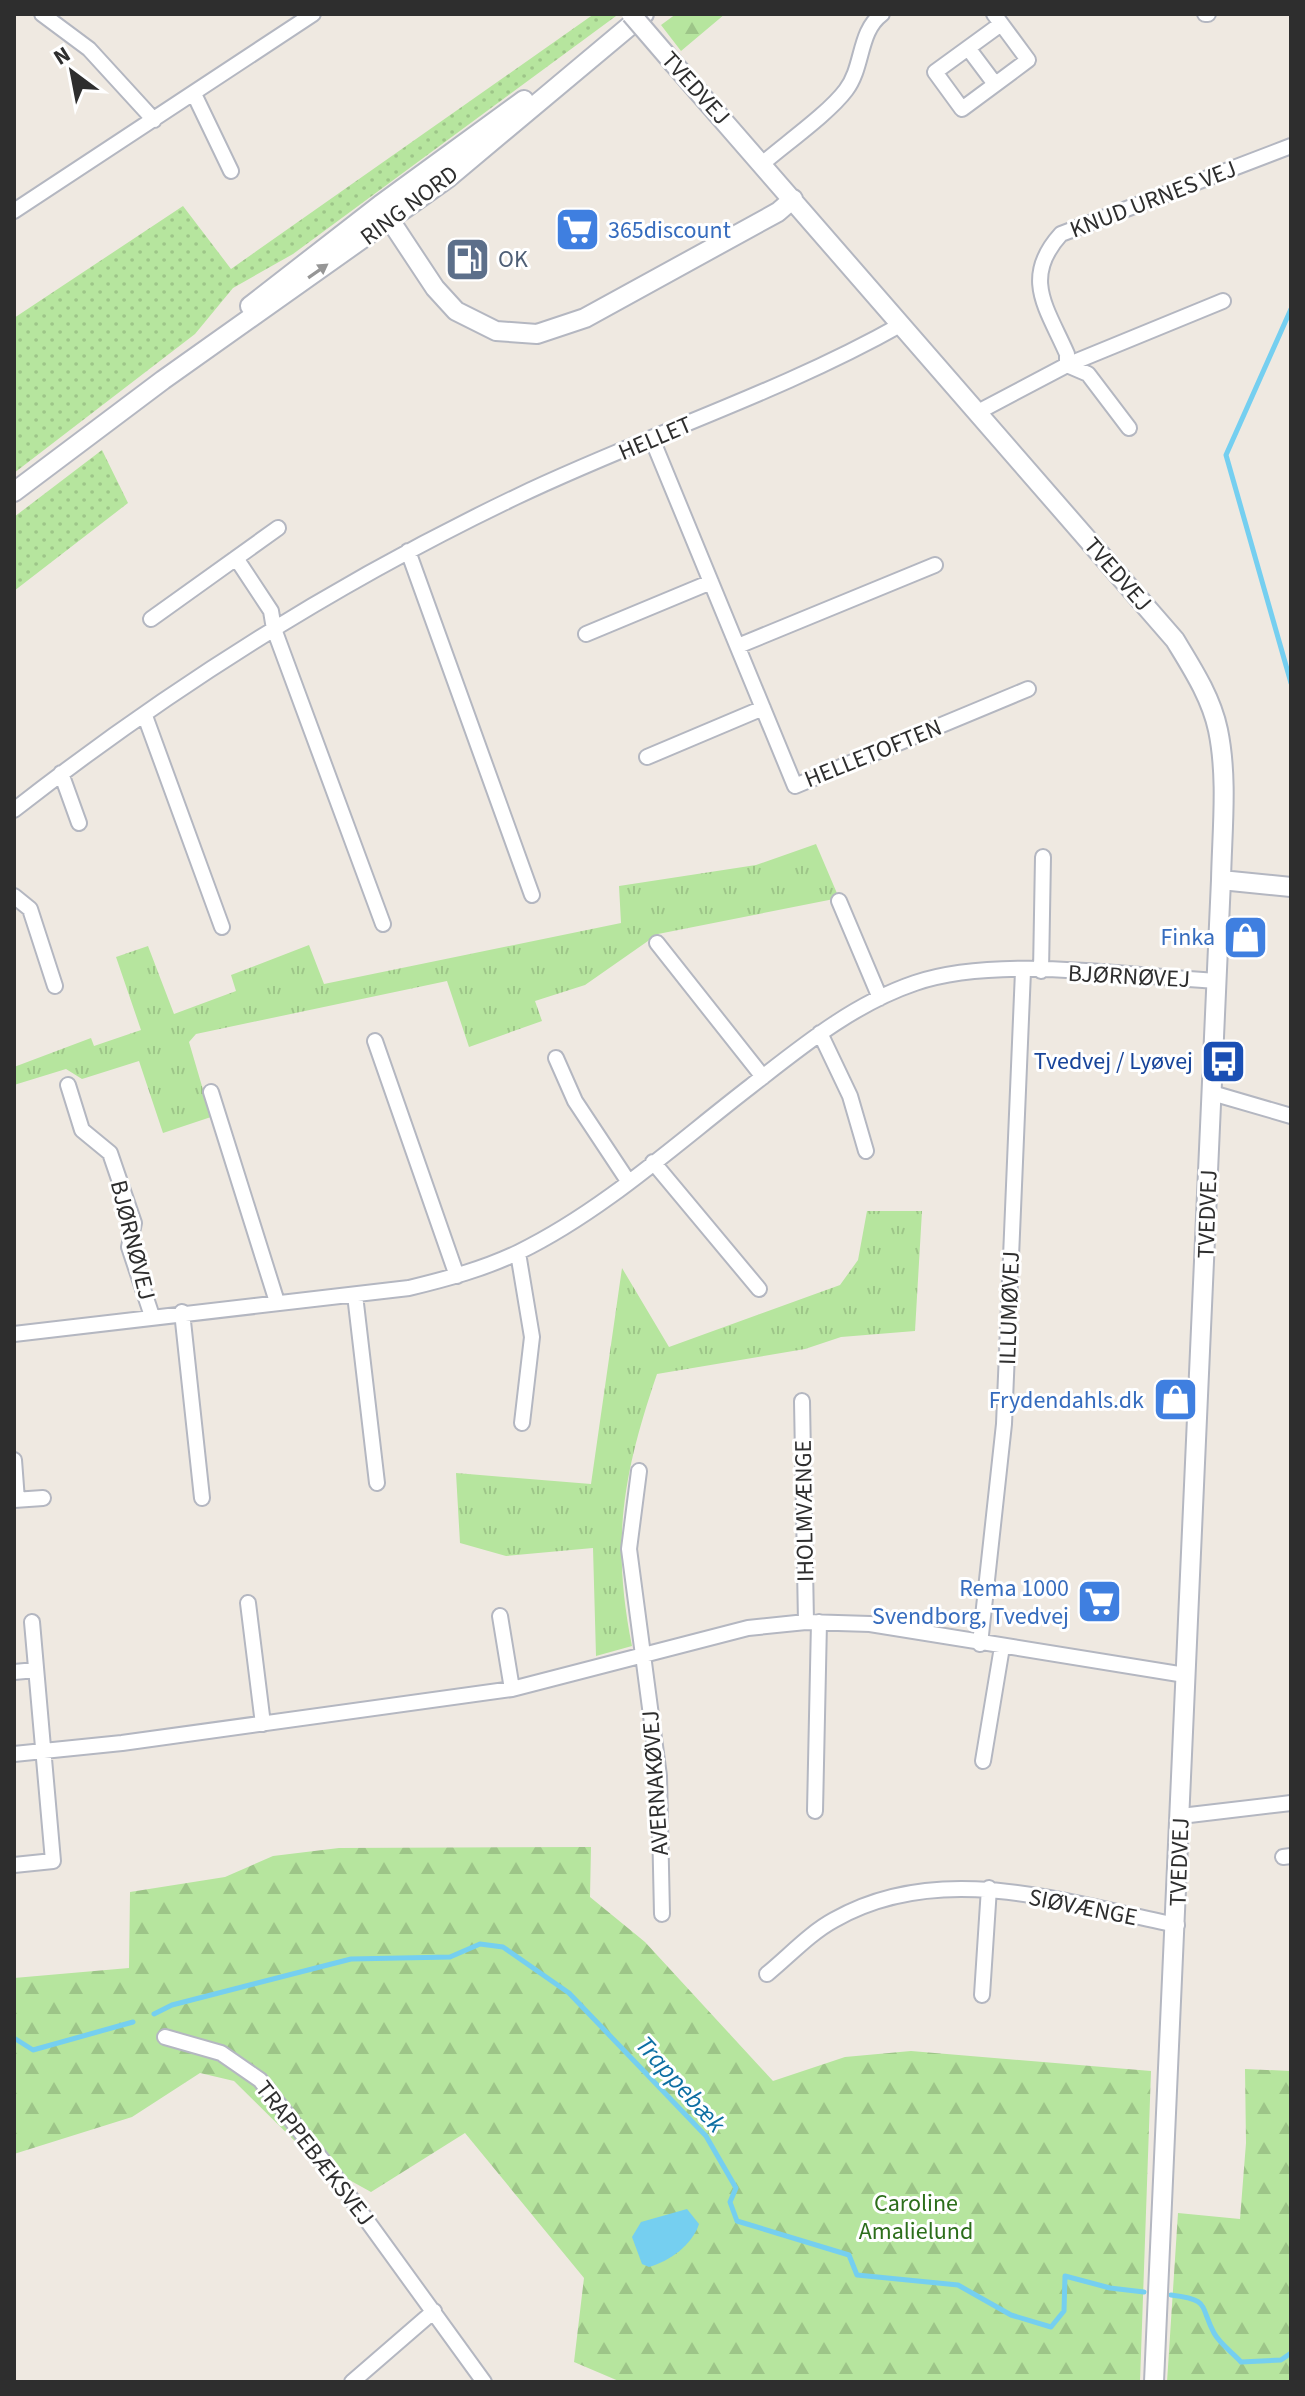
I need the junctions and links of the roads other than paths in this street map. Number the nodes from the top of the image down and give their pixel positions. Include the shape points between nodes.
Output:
1 (42, 14) edge
2 (313, 14) edge
3 (631, 14) edge
4 (643, 14) edge
5 (882, 14) edge
6 (998, 19) edge
7 (968, 48) junction
8 (995, 84) junction
9 (194, 94) junction
10 (154, 120) junction
11 (1291, 146) edge
12 (762, 164) junction
13 (231, 171) dead end
14 (793, 199) junction
15 (380, 205) junction
16 (14, 211) edge
17 (391, 221) junction
18 (1223, 301) dead end
19 (902, 324) junction
20 (1067, 365) junction
21 (163, 380) junction
22 (978, 412) junction
23 (1129, 428) dead end
24 (652, 439) junction
25 (14, 492) edge
26 (278, 528) dead end
27 (408, 551) junction
28 (236, 558) junction
29 (935, 565) dead end
30 (711, 582) junction
31 (151, 619) dead end
32 (274, 629) junction
33 (586, 634) dead end
34 (738, 646) junction
35 (1028, 689) dead end
36 (763, 708) junction
37 (145, 716) junction
38 (647, 757) dead end
39 (61, 773) junction
40 (14, 810) edge
41 (79, 823) dead end
42 (1043, 857) dead end
43 (1221, 880) junction
44 (1291, 887) edge
45 (532, 895) dead end
46 (14, 896) edge
47 (839, 901) dead end
48 (383, 924) dead end
49 (222, 927) dead end
50 (657, 943) dead end
51 (1023, 971) junction
52 (1041, 971) junction
53 (1217, 981) junction
54 (55, 986) dead end
55 (880, 998) junction
56 (820, 1033) junction
57 (375, 1041) dead end
58 (556, 1058) dead end
59 (763, 1077) junction
60 (68, 1085) dead end
61 (211, 1092) dead end
62 (1212, 1093) junction
63 (1291, 1116) edge
64 (866, 1151) dead end
65 (653, 1162) junction
66 (628, 1181) junction
67 (518, 1253) junction
68 (457, 1276) junction
69 (759, 1289) dead end
70 (355, 1295) junction
71 (277, 1302) junction
72 (182, 1312) junction
73 (152, 1316) junction
74 (14, 1334) edge
75 (802, 1401) dead end
76 (522, 1423) dead end
77 (14, 1460) edge
78 (639, 1471) dead end
79 (377, 1483) dead end
80 (43, 1498) dead end
81 (202, 1498) dead end
82 (16, 1500) edge
83 (248, 1603) dead end
84 (500, 1616) dead end
85 (32, 1622) dead end
86 (813, 1622) junction
87 (980, 1644) junction
88 (1002, 1647) junction
89 (643, 1653) junction
90 (36, 1670) junction
91 (14, 1672) edge
92 (1185, 1675) junction
93 (512, 1689) junction
94 (263, 1724) junction
95 (44, 1751) junction
96 (14, 1754) edge
97 (983, 1761) dead end
98 (1291, 1803) edge
99 (815, 1811) dead end
100 (1181, 1816) junction
101 (14, 1865) edge
102 (989, 1888) junction
103 (662, 1914) dead end
104 (1177, 1925) junction
105 (767, 1974) dead end
106 (982, 1995) dead end
107 (165, 2037) dead end
108 (434, 2311) junction
109 (352, 2382) edge
110 (484, 2382) edge
111 (1154, 2382) edge

1 - 10 street via 89,49
2 - 9 street
3 - 12 street, TVEDVEJ, bridge
4 - 15 street, RING NORD
4 - 17 street, RING NORD
5 - 12 street via 869,24 858,67 845,91
6 - 7 street
6 - 8 street via 1028,60
7 - 8 street
7 - 8 street via 935,72 962,109
9 - 10 street
9 - 13 street
10 - 16 street
11 - 20 street, KNUD URNES VEJ via 1061,234 1046,250 1037,275
12 - 14 street, TVEDVEJ
14 - 17 street via 585,318 537,334 496,331 456,311
14 - 19 street, TVEDVEJ
15 - 17 street
15 - 21 street, RING NORD via 290,272
21 -> 17 street, RING NORD
18 - 20 street
19 - 22 street, TVEDVEJ
19 - 24 street, HELLET via 837,361
20 - 22 street
20 - 23 street via 1088,374
21 - 25 street, RING NORD
22 - 43 street, TVEDVEJ via 1175,640 1200,680 1218,729
24 - 27 street, HELLET via 518,496
24 - 30 street, HELLETOFTEN
26 - 28 street
27 - 32 street, HELLET
27 - 45 street
28 - 31 street
28 - 32 street via 271,611
29 - 34 street
30 - 33 street
30 - 34 street, HELLETOFTEN
32 - 37 street, HELLET
32 - 48 street
34 - 36 street, HELLETOFTEN
35 - 36 street, HELLETOFTEN via 795,786
36 - 38 street
37 - 39 street, HELLET
37 - 49 street
39 - 40 street, HELLET
39 - 41 street
42 - 52 street, BJØRNØVEJ
43 - 44 street
43 - 53 street, TVEDVEJ
46 - 54 street via 30,909
47 - 55 street
50 - 59 street
51 - 52 street, BJØRNØVEJ
51 - 55 street, BJØRNØVEJ via 958,974
51 - 87 street, ILLUMØVEJ via 1004,1424
52 - 53 street, BJØRNØVEJ
53 - 62 street, TVEDVEJ
55 - 56 street, BJØRNØVEJ
56 - 59 street, BJØRNØVEJ
56 - 64 street via 850,1096
57 - 68 street
58 - 66 street via 575,1101
59 - 65 street, BJØRNØVEJ
60 - 73 street, BJØRNØVEJ via 82,1130 109,1150 134,1223 129,1247
61 - 71 street
62 - 63 street
62 - 92 street, TVEDVEJ
65 - 66 street, BJØRNØVEJ
65 - 69 street
66 - 67 street, BJØRNØVEJ
67 - 68 street, BJØRNØVEJ
67 - 76 street via 532,1337
68 - 70 street, BJØRNØVEJ
70 - 71 street, BJØRNØVEJ
70 - 79 street
71 - 72 street, BJØRNØVEJ
72 - 73 street, BJØRNØVEJ
72 - 81 street, BJØRNØVEJ
73 - 74 street, BJØRNØVEJ
75 - 86 street, IHOLMVÆNGE
77 - 82 street
78 - 89 street, AVERNAKØVEJ via 629,1549
80 - 82 street
83 - 94 street
84 - 93 street
85 - 90 street
86 - 87 street via 870,1624
86 - 89 street via 748,1628
86 - 99 street
87 - 88 street
88 - 92 street
88 - 97 street
89 - 93 street
89 - 103 street, AVERNAKØVEJ via 659,1776
90 - 91 street
90 - 95 street
92 - 100 street, TVEDVEJ
93 - 94 street
94 - 95 street
95 - 96 street
95 - 101 street via 53,1861
98 - 100 street
100 - 104 street, TVEDVEJ
102 - 104 street, SIØVÆNGE
102 - 105 street, SIØVÆNGE via 924,1889 879,1900 833,1920
102 - 106 street
104 - 111 street, TVEDVEJ
107 - 108 street, TRAPPEBÆKSVEJ via 221,2053 260,2080
108 - 109 street
108 - 110 street, TRAPPEBÆKSVEJ

